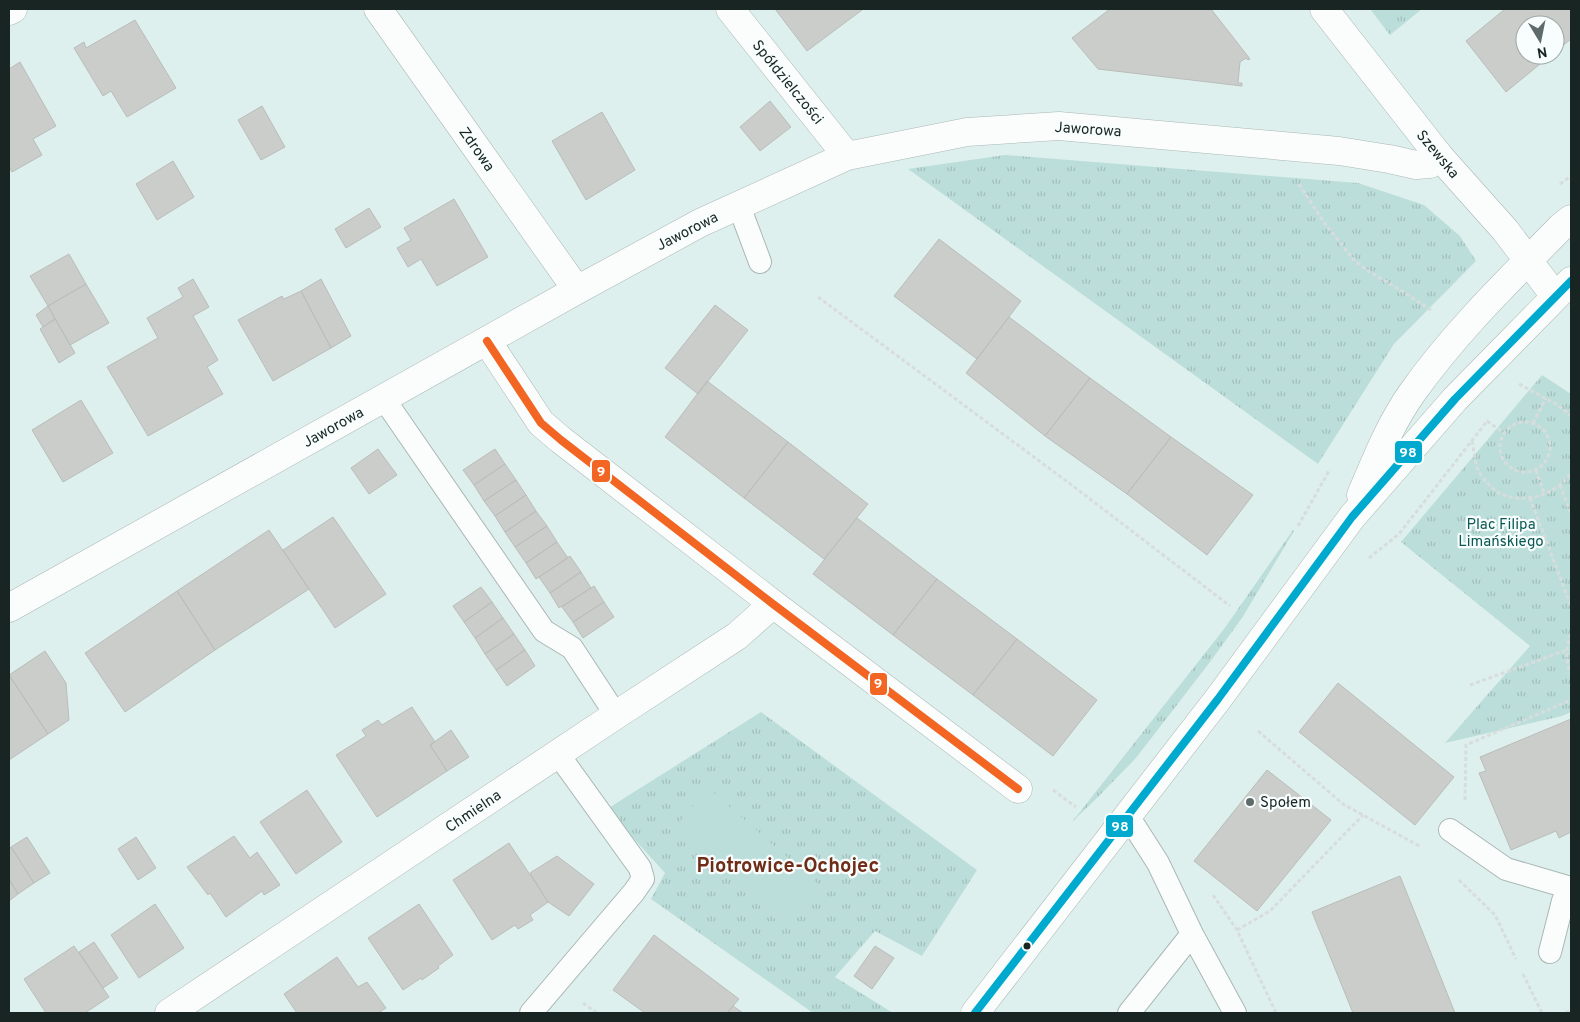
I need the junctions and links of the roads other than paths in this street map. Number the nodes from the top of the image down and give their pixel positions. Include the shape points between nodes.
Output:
1 (13, 9) edge
2 (378, 9) edge
3 (730, 9) edge
4 (1324, 9) edge
5 (9, 11) edge
6 (847, 156) junction
7 (1439, 156) junction
8 (740, 206) junction
9 (1571, 219) edge
10 (1529, 260) junction
11 (760, 262) dead end
12 (1563, 288) edge
13 (577, 290) junction
14 (487, 341) junction
15 (384, 399) junction
16 (1352, 517) junction
17 (774, 604) junction
18 (9, 608) edge
19 (616, 714) junction
20 (558, 754) junction
21 (1018, 789) dead end
22 (1128, 816) junction
23 (1450, 830) dead end
24 (1571, 887) edge
25 (1192, 934) junction
26 (1550, 952) dead end
27 (169, 1013) edge
28 (531, 1013) edge
29 (975, 1013) edge
30 (1129, 1013) edge
31 (1235, 1013) edge

1 - 5 street
2 - 13 street, Zdrowa
3 - 6 street, Spółdzielczości
4 - 7 street, Szewska
6 - 7 street, Jaworowa via 967,132 1059,126 1339,151 1416,165 1430,164
6 - 8 street, Jaworowa
7 - 10 street, Szewska
8 - 11 lane
8 - 13 street, Jaworowa via 700,223
9 - 10 street
10 - 12 street, Szewska
10 - 16 street via 1487,301 1412,394 1380,449
12 - 16 street via 1455,399
13 - 14 street, Jaworowa
14 - 15 street, Jaworowa
14 - 17 street via 541,423
15 - 18 street, Jaworowa
15 - 19 lane via 544,631 572,648
16 - 22 street via 1254,652
17 - 19 street, Chmielna via 736,636
17 - 21 street
19 - 20 street, Chmielna
20 - 27 street, Chmielna
20 - 28 lane via 640,868 643,879
22 - 25 lane via 1158,863
22 - 29 street
23 - 24 lane via 1506,869
24 - 26 lane via 1563,900
25 - 30 lane
25 - 31 lane

